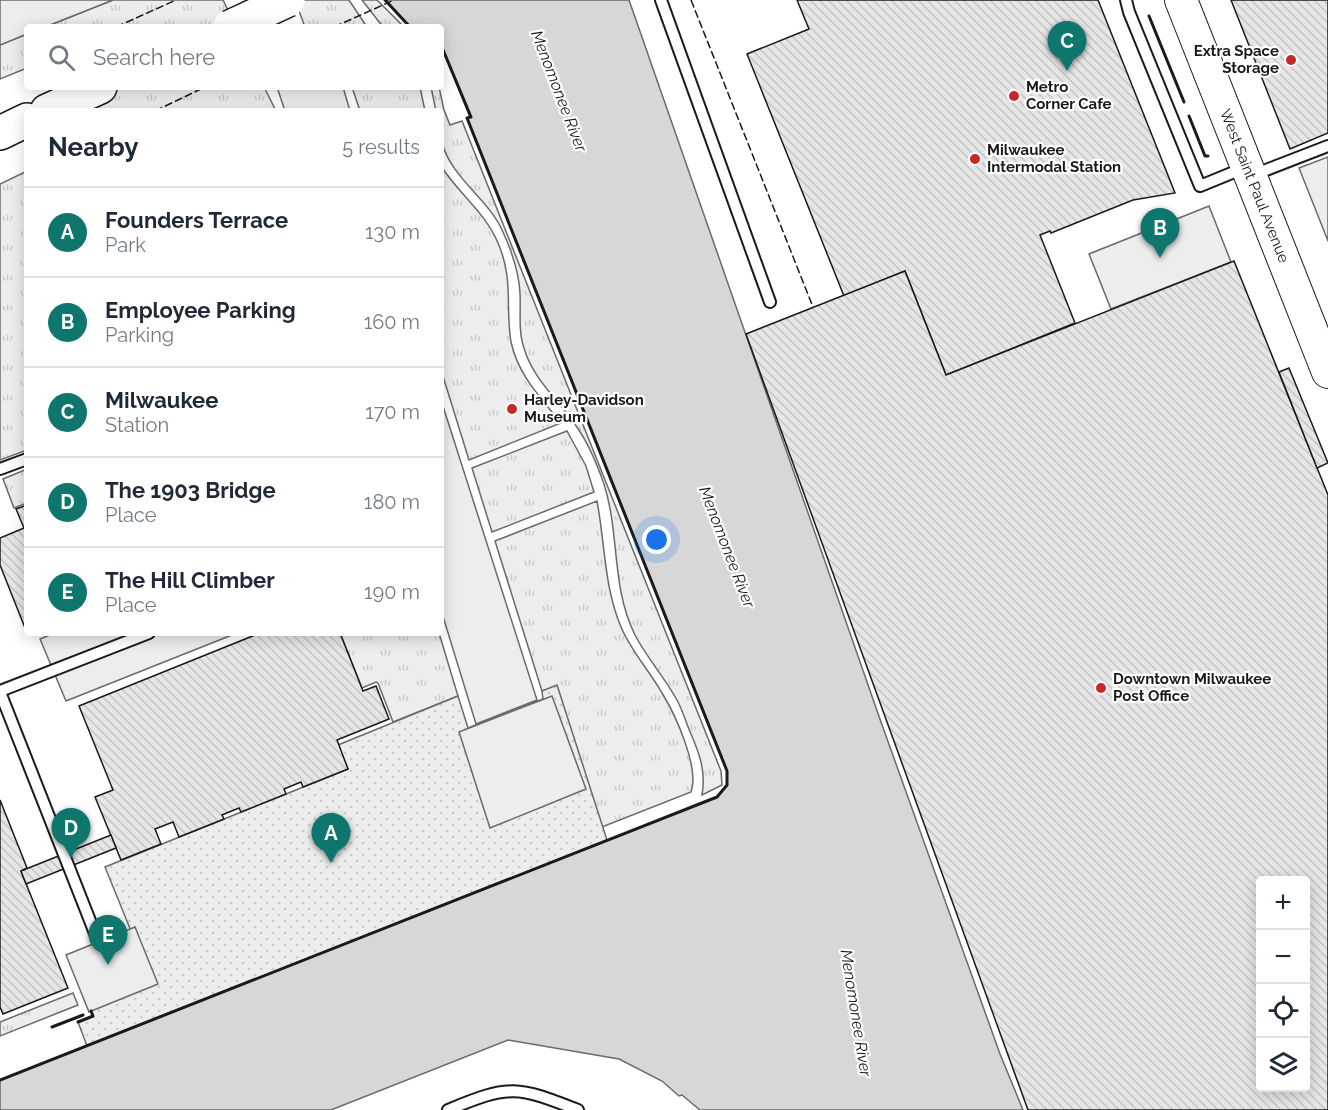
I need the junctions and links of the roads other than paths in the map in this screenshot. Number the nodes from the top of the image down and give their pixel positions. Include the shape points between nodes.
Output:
1 (288, 0) edge
2 (661, 0) edge
3 (1126, 0) edge
4 (1181, 0) edge
5 (236, 24) edge
6 (90, 92) edge
7 (54, 108) edge
8 (24, 121) edge
9 (0, 132) edge
10 (1328, 146) edge
11 (1248, 172) junction
12 (770, 302) dead end
13 (1328, 372) edge
14 (24, 460) edge
15 (0, 469) edge
16 (141, 636) edge
17 (0, 692) edge
18 (98, 941) dead end
19 (448, 1110) edge
20 (578, 1110) edge

1 - 5 main road, bridge
2 - 12 lane
3 - 11 lane via 1200,186
4 - 11 street, West Saint Paul Avenue
6 - 7 main road
8 - 9 main road
10 - 11 lane
11 - 13 street, West Saint Paul Avenue
14 - 15 lane
16 - 17 lane
17 - 18 lane
19 - 20 lane via 486,1094 514,1090

